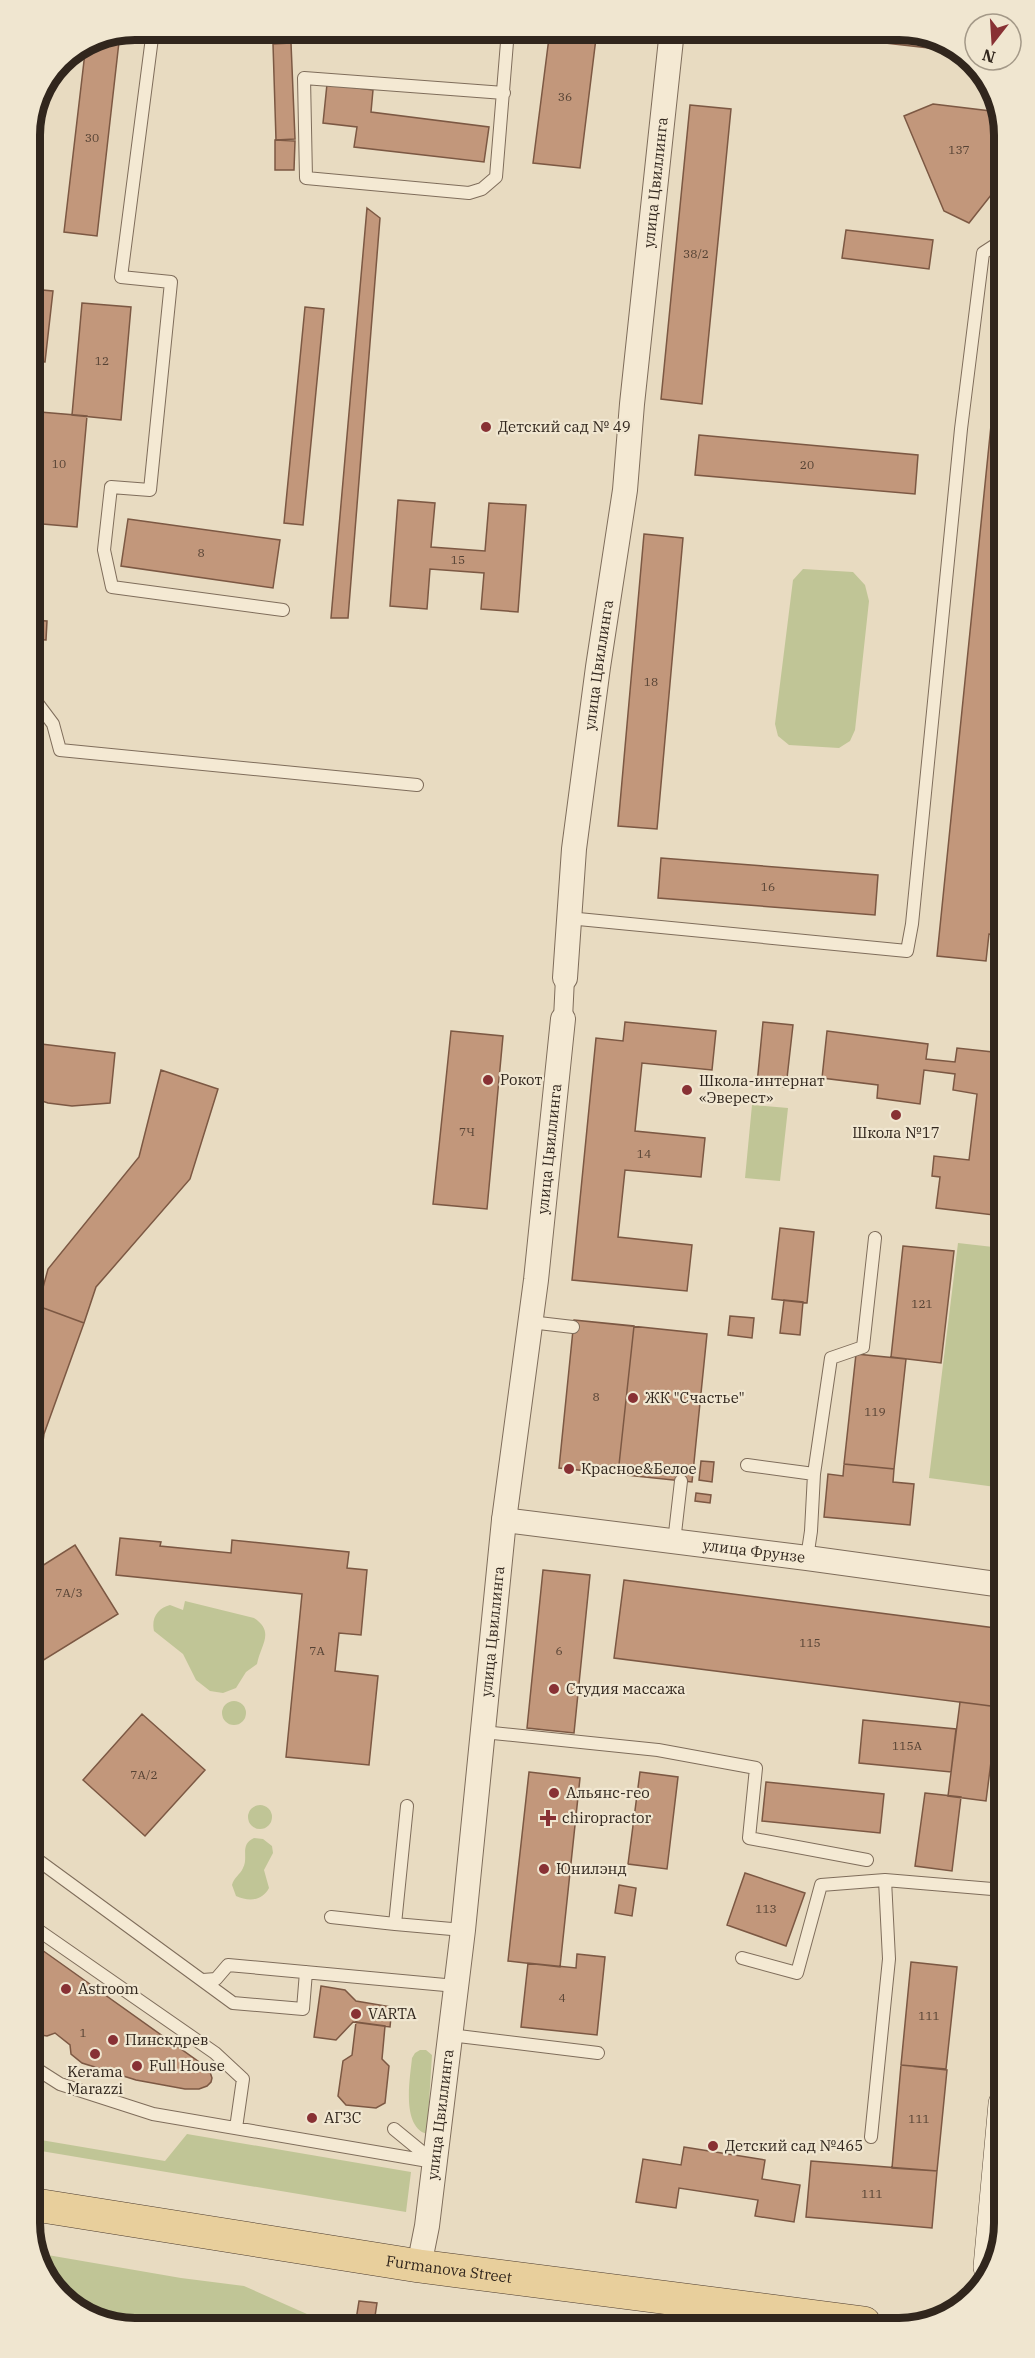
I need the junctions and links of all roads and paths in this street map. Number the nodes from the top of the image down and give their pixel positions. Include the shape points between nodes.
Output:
1 (152, 40) edge
2 (507, 40) edge
3 (671, 41) edge
4 (504, 93) junction
5 (994, 246) edge
6 (283, 609) dead end
7 (41, 708) edge
8 (417, 785) dead end
9 (568, 918) junction
10 (566, 978) joint
11 (562, 1019) joint
12 (875, 1238) dead end
13 (530, 1325) junction
14 (573, 1329) dead end
15 (747, 1465) dead end
16 (814, 1474) junction
17 (681, 1481) dead end
18 (504, 1520) junction
19 (674, 1542) junction
20 (807, 1558) junction
21 (994, 1584) edge
22 (483, 1732) junction
23 (407, 1806) dead end
24 (867, 1860) dead end
25 (40, 1862) edge
26 (885, 1880) junction
27 (994, 1889) edge
28 (332, 1917) dead end
29 (395, 1923) junction
30 (463, 1930) junction
31 (40, 1932) edge
32 (742, 1958) dead end
33 (306, 1972) junction
34 (203, 1980) junction
35 (456, 1986) junction
36 (450, 2035) junction
37 (598, 2053) dead end
38 (40, 2071) edge
39 (236, 2128) junction
40 (394, 2129) dead end
41 (871, 2137) dead end
42 (434, 2162) junction
43 (40, 2206) edge
44 (994, 2224) edge
45 (992, 2241) edge
46 (419, 2266) junction
47 (824, 2318) edge

1 - 6 lane via 121,277 171,282 150,490 111,487 104,550 112,587
2 - 4 lane
3 - 9 street, улица Цвиллинга via 626,490 598,668
4 - 4 lane via 304,78 306,178 469,193 482,189 496,177
5 - 9 lane via 983,253 961,429 907,951
7 - 8 lane via 53,724 60,750
9 - 10 street, улица Цвиллинга
10 - 11 street, улица Цвиллинга
11 - 13 street, улица Цвиллинга
12 - 16 lane via 863,1347 831,1358
13 - 14 lane
13 - 18 street, улица Цвиллинга
15 - 16 lane
16 - 20 lane
17 - 19 lane
18 - 19 street, улица Фрунзе
18 - 22 street, улица Цвиллинга
19 - 20 street, улица Фрунзе
20 - 21 street, улица Фрунзе
22 - 24 lane via 658,1750 756,1768 749,1838
22 - 30 street, улица Цвиллинга
23 - 29 lane
25 - 34 lane
26 - 27 lane
26 - 32 lane via 821,1885 797,1973
26 - 41 lane via 889,1959
28 - 29 lane
29 - 30 lane
30 - 35 street, улица Цвиллинга
31 - 39 lane via 215,2053 243,2079
33 - 34 lane via 228,1965 216,1979
33 - 34 lane via 303,2009 233,2003
33 - 35 lane
35 - 36 street, улица Цвиллинга
36 - 37 lane
36 - 42 street, улица Цвиллинга
38 - 39 lane via 60,2084 153,2114
39 - 42 lane
40 - 42 lane
42 - 46 street, улица Цвиллинга
43 - 46 main road, Furmanova Street
44 - 45 main road
46 - 47 main road, Furmanova Street

